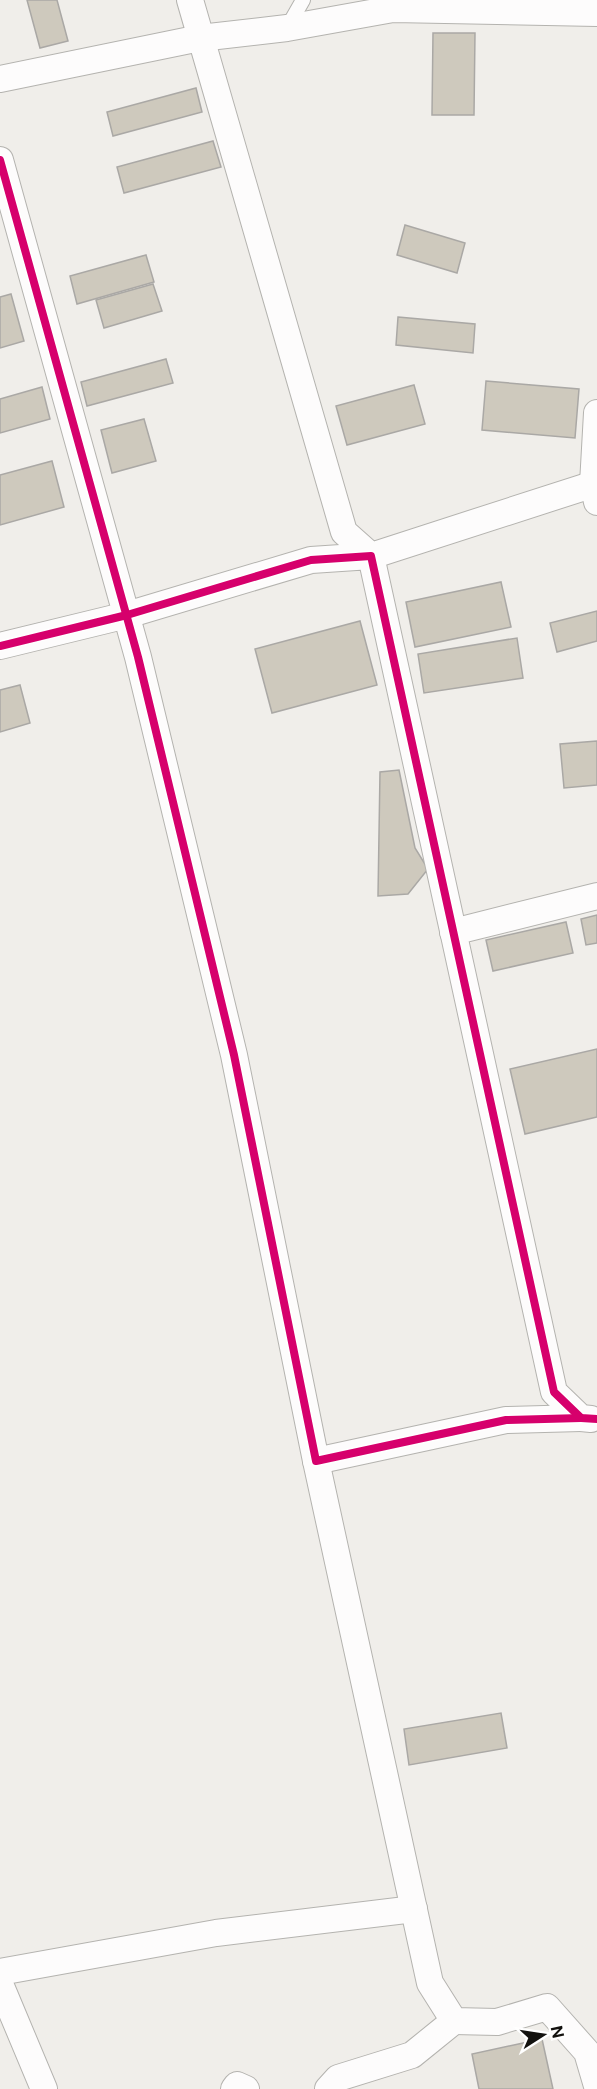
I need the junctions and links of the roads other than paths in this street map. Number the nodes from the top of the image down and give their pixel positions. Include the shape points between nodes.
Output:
1 (190, 0) edge
2 (303, 0) edge
3 (597, 13) edge
4 (287, 28) junction
5 (200, 38) junction
6 (0, 79) edge
7 (0, 160) edge
8 (597, 413) edge
9 (596, 490) edge
10 (371, 556) junction
11 (127, 615) junction
12 (0, 646) edge
13 (597, 896) edge
14 (453, 932) junction
15 (589, 1419) edge
16 (316, 1461) junction
17 (414, 1909) junction
18 (0, 1972) edge
19 (0, 1984) edge
20 (454, 2021) junction
21 (597, 2086) edge
22 (44, 2089) edge
23 (234, 2089) edge
24 (246, 2089) edge
25 (328, 2089) edge

1 - 5 street
2 - 4 lane
3 - 4 street via 393,9
4 - 5 street
5 - 6 street
5 - 10 street via 344,532
7 - 11 street
8 - 9 street
9 - 10 street
10 - 11 street via 311,560
10 - 14 street
11 - 12 street
11 - 16 street via 234,1055
13 - 14 street
14 - 15 street via 554,1392
15 - 16 street via 506,1420
16 - 17 street
17 - 18 street via 216,1933
17 - 20 street via 430,1983
19 - 22 street
20 - 21 street via 497,2022 547,2007 587,2052
20 - 25 street via 412,2055 338,2078
23 - 24 street via 237,2085

